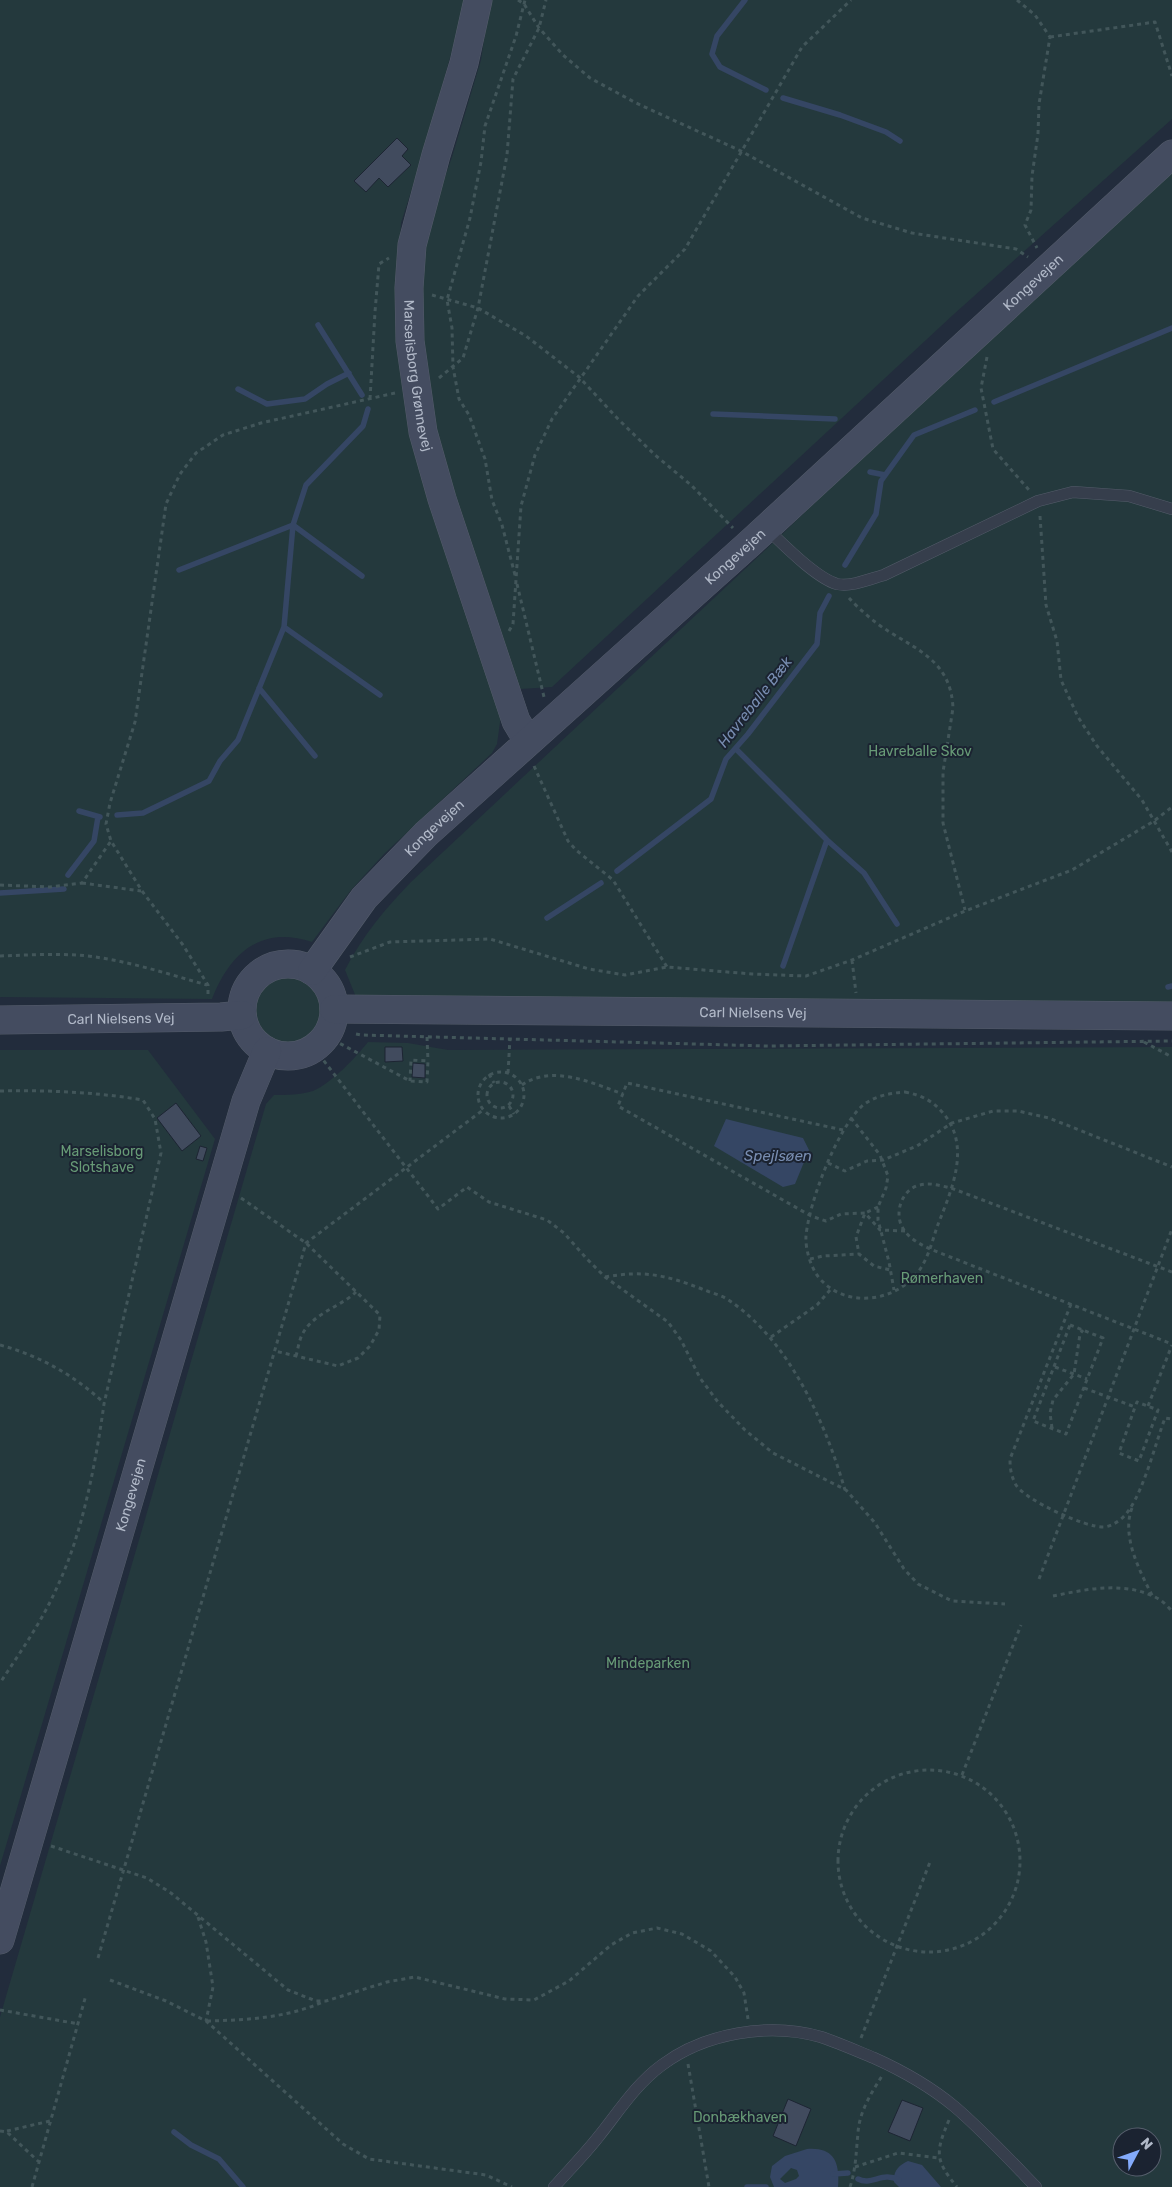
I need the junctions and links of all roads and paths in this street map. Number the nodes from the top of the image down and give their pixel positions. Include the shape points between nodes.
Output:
1 (478, 0) edge
2 (518, 0) edge
3 (546, 0) edge
4 (852, 0) edge
5 (1017, 0) edge
6 (524, 2) edge
7 (539, 28) junction
8 (1050, 37) junction
9 (1172, 76) edge
10 (741, 151) junction
11 (1172, 154) edge
12 (412, 245) junction
13 (1048, 269) junction
14 (409, 288) junction
15 (447, 300) junction
16 (478, 308) junction
17 (988, 352) dead end
18 (453, 366) junction
19 (579, 377) junction
20 (416, 387) junction
21 (370, 399) junction
22 (1038, 501) junction
23 (1172, 509) edge
24 (758, 536) junction
25 (516, 579) junction
26 (838, 584) junction
27 (495, 657) junction
28 (550, 721) junction
29 (528, 742) junction
30 (1172, 806) edge
31 (1154, 821) junction
32 (111, 841) junction
33 (1172, 852) edge
34 (82, 883) junction
35 (0, 885) edge
36 (142, 892) junction
37 (965, 911) junction
38 (0, 956) edge
39 (852, 960) junction
40 (668, 967) junction
41 (312, 971) junction
42 (208, 985) junction
43 (858, 1013) junction
44 (242, 1015) junction
45 (1172, 1016) edge
46 (209, 1017) junction
47 (0, 1020) edge
48 (326, 1030) junction
49 (427, 1037) junction
50 (510, 1038) junction
51 (1172, 1041) edge
52 (1144, 1042) junction
53 (267, 1051) junction
54 (1172, 1056) edge
55 (428, 1062) junction
56 (508, 1073) junction
57 (489, 1074) junction
58 (410, 1081) junction
59 (494, 1083) junction
60 (522, 1085) junction
61 (0, 1090) edge
62 (623, 1094) junction
63 (509, 1106) junction
64 (483, 1110) junction
65 (514, 1114) junction
66 (852, 1118) junction
67 (952, 1123) junction
68 (843, 1130) junction
69 (883, 1160) junction
70 (828, 1163) junction
71 (1172, 1167) edge
72 (406, 1168) junction
73 (951, 1188) junction
74 (236, 1194) dead end
75 (878, 1207) junction
76 (865, 1213) junction
77 (811, 1216) junction
78 (1172, 1229) edge
79 (880, 1230) junction
80 (905, 1231) junction
81 (306, 1243) junction
82 (930, 1249) junction
83 (859, 1254) junction
84 (810, 1258) junction
85 (1158, 1266) junction
86 (890, 1270) junction
87 (1172, 1272) edge
88 (605, 1277) junction
89 (830, 1290) junction
90 (894, 1290) junction
91 (356, 1292) junction
92 (1071, 1304) junction
93 (1135, 1329) junction
94 (1083, 1330) junction
95 (771, 1337) junction
96 (1056, 1341) junction
97 (1064, 1344) junction
98 (1172, 1344) edge
99 (0, 1345) edge
100 (275, 1351) junction
101 (296, 1356) junction
102 (1054, 1367) junction
103 (1074, 1374) junction
104 (1087, 1380) junction
105 (1037, 1387) junction
106 (1084, 1388) junction
107 (1046, 1390) junction
108 (1109, 1397) junction
109 (104, 1404) junction
110 (1148, 1406) junction
111 (1135, 1407) junction
112 (1156, 1414) junction
113 (1165, 1418) junction
114 (1172, 1420) edge
115 (1052, 1428) junction
116 (846, 1490) junction
117 (1134, 1505) junction
118 (1063, 1514) junction
119 (1039, 1578) dead end
120 (1053, 1596) dead end
121 (1153, 1597) junction
122 (1005, 1604) dead end
123 (1172, 1611) edge
124 (1021, 1625) dead end
125 (0, 1683) edge
126 (962, 1775) junction
127 (45, 1845) dead end
128 (930, 1862) dead end
129 (124, 1869) junction
130 (198, 1916) junction
131 (0, 1940) edge
132 (897, 1944) junction
133 (98, 1958) dead end
134 (110, 1980) dead end
135 (86, 1995) dead end
136 (326, 2001) junction
137 (0, 2010) edge
138 (206, 2021) junction
139 (79, 2024) junction
140 (750, 2032) junction
141 (856, 2050) junction
142 (686, 2051) junction
143 (889, 2065) junction
144 (955, 2107) junction
145 (50, 2121) junction
146 (0, 2131) edge
147 (6, 2132) junction
148 (938, 2158) junction
149 (39, 2162) junction
150 (855, 2167) junction
151 (32, 2187) edge
152 (512, 2187) edge
153 (554, 2187) edge
154 (709, 2187) edge
155 (850, 2187) edge
156 (957, 2187) edge
157 (1036, 2187) edge

1 - 12 street, Marselisborg Grønnevej via 464,63
2 - 6 path
3 - 7 path
4 - 10 path via 802,47
5 - 8 path via 1035,15
6 - 7 path
6 - 15 path via 516,36 485,126 470,218
7 - 10 path via 562,55 590,78
7 - 16 path via 512,79 507,155
8 - 9 path via 1155,22
8 - 13 path via 1039,104 1031,210 1025,225
10 - 13 path via 862,218 912,233 1016,249
10 - 19 path via 685,249 638,296
11 - 13 street, Kongevejen
12 - 14 street, Marselisborg Grønnevej
12 - 21 path via 379,264
13 - 24 street, Kongevejen
14 - 15 path
14 - 20 street, Marselisborg Grønnevej via 410,341
15 - 16 path
15 - 18 path
16 - 18 path via 463,358
16 - 19 path via 526,336
17 - 22 path via 981,388 992,449
18 - 20 path via 439,378
18 - 25 path via 459,399 485,459 492,500
19 - 24 path via 655,455
19 - 25 path via 552,419 535,455 521,506
20 - 21 path
20 - 27 street, Marselisborg Grønnevej via 423,432 442,499
21 - 32 path via 223,435 196,453 180,474 166,504 135,722 106,824
22 - 23 lane via 1073,492 1129,496
22 - 26 lane via 884,575
22 - 31 path via 1046,605 1057,641 1061,680 1078,717 1097,746 1142,800
24 - 26 lane
24 - 28 street, Kongevejen
25 - 27 path via 513,624
25 - 28 path
26 - 37 path via 852,601 886,630 923,651 940,669 947,684 953,708 943,772 943,823
27 - 29 street, Marselisborg Grønnevej via 516,721
28 - 29 street, Kongevejen
29 - 40 path via 536,773 568,841 613,880
29 - 41 street, Kongevejen via 395,864 364,898
30 - 31 path
31 - 33 path
31 - 37 path via 1072,870
32 - 34 path
32 - 36 path
34 - 35 path via 50,887
34 - 36 path
36 - 42 path via 183,945
37 - 39 path
38 - 42 path via 89,956 134,964
39 - 40 path via 806,976
39 - 43 path
40 - 41 path via 625,975 588,969 490,938 390,942
41 - 44 street via 287,964 263,971 246,990
41 - 48 street via 328,987
42 - 46 path
43 - 45 street, Carl Nielsens Vej
43 - 48 street, Carl Nielsens Vej
44 - 46 street, Carl Nielsens Vej
44 - 53 street via 247,1032
46 - 47 street, Carl Nielsens Vej
48 - 49 path via 361,1035
48 - 53 street via 303,1054 279,1055
48 - 58 path
48 - 72 path
49 - 50 path
49 - 55 path
50 - 52 path via 768,1046
50 - 56 path
51 - 52 path
52 - 54 path
53 - 131 street, Kongevejen via 246,1101
55 - 58 path via 427,1082
55 - 58 path via 411,1060
56 - 57 path
56 - 60 path
57 - 59 path
57 - 64 path via 478,1090 477,1097
59 - 63 path via 503,1082 512,1089 514,1098
59 - 63 path via 487,1093 489,1102 496,1108
60 - 62 path via 536,1078 555,1076 575,1078
60 - 65 path via 522,1104
61 - 109 path via 104,1093 143,1100 155,1120 161,1153
62 - 68 path via 627,1083
62 - 77 path via 618,1106
63 - 65 path
64 - 65 path via 501,1118
64 - 72 path
66 - 67 path via 872,1099 905,1092 922,1096
66 - 68 path
66 - 69 path
67 - 69 path via 917,1146
67 - 71 path via 993,1111 1018,1111 1049,1118
67 - 73 path via 958,1145 957,1168
68 - 70 path
69 - 70 path via 867,1161 845,1171
69 - 75 path via 888,1176
70 - 77 path via 820,1179
72 - 81 path
72 - 88 path via 438,1209 467,1187 489,1202 547,1220 564,1232
73 - 80 path via 926,1184 910,1190 899,1210
73 - 82 path
73 - 85 path
74 - 81 path
75 - 76 path
75 - 79 path
76 - 77 path via 841,1214 826,1222
76 - 79 path
76 - 83 path via 856,1237
77 - 84 path via 806,1237
78 - 85 path
79 - 80 path
79 - 86 path
80 - 82 path
81 - 91 path
81 - 100 path
82 - 90 path via 918,1273
82 - 92 path
83 - 84 path
83 - 86 path via 874,1266
84 - 89 path via 818,1277
85 - 87 path
85 - 93 path
86 - 90 path
88 - 95 path via 638,1273 680,1280 728,1299
88 - 116 path via 668,1322 700,1378 745,1430 773,1453
89 - 90 path via 846,1297 864,1299
89 - 95 path via 817,1305
91 - 101 path via 310,1324 303,1333
91 - 101 path via 380,1315 379,1330 370,1346 358,1358 338,1366
92 - 93 path
92 - 96 path
93 - 98 path
93 - 108 path
94 - 97 path via 1070,1324
94 - 103 path
94 - 104 path via 1103,1338
95 - 116 path via 811,1402
96 - 97 path
96 - 105 path
97 - 102 path
98 - 110 path
99 - 109 path via 58,1367
100 - 101 path
100 - 129 path
102 - 103 path
102 - 107 path
103 - 104 path
103 - 115 path via 1053,1400 1050,1413
104 - 106 path
105 - 107 path
105 - 118 path via 1010,1459 1010,1471 1016,1485 1029,1498
106 - 108 path
106 - 115 path via 1066,1434
107 - 115 path via 1033,1421
108 - 111 path
108 - 118 path
109 - 125 path via 90,1483 72,1549 31,1636
110 - 111 path via 1137,1402
110 - 112 path via 1158,1410
111 - 112 path via 1119,1453 1139,1461
112 - 113 path
113 - 114 path
113 - 117 path
116 - 122 path via 875,1523 904,1569 918,1584 952,1601
117 - 118 path via 1114,1524 1103,1527
117 - 121 path via 1130,1514 1133,1547 1139,1569
118 - 119 path
120 - 121 path via 1101,1587 1131,1590
121 - 123 path
124 - 126 path
126 - 132 path via 928,1771 908,1773 890,1780 860,1802 841,1836 838,1874 851,1910 859,1922 880,1938
126 - 132 path via 1000,1804 1012,1823 1019,1844 1017,1887 1009,1907 995,1925 968,1944 939,1952 918,1951
127 - 129 path
128 - 132 path
129 - 130 path via 172,1893
129 - 133 path
130 - 136 path via 288,1990 316,2001
130 - 138 path via 206,1942 213,1988
132 - 141 path
134 - 138 path via 166,2001
135 - 139 path
136 - 138 path via 288,2014 249,2020
136 - 140 path via 387,1982 415,1978 505,1999 534,2000 569,1981 611,1945 632,1933 657,1928 682,1934 711,1951 744,1993
137 - 139 path
138 - 152 path via 343,2144 369,2159 486,2175
139 - 145 path
140 - 141 lane via 786,2031 820,2037
140 - 142 lane via 724,2037
141 - 143 lane
142 - 153 lane via 642,2080 598,2138
142 - 154 path
143 - 144 lane via 922,2083
143 - 150 path via 869,2097 858,2132
144 - 148 path
144 - 157 lane
145 - 147 path
145 - 149 path
146 - 147 path
147 - 149 path
148 - 150 path via 898,2153
148 - 156 path
149 - 151 path
150 - 155 path

